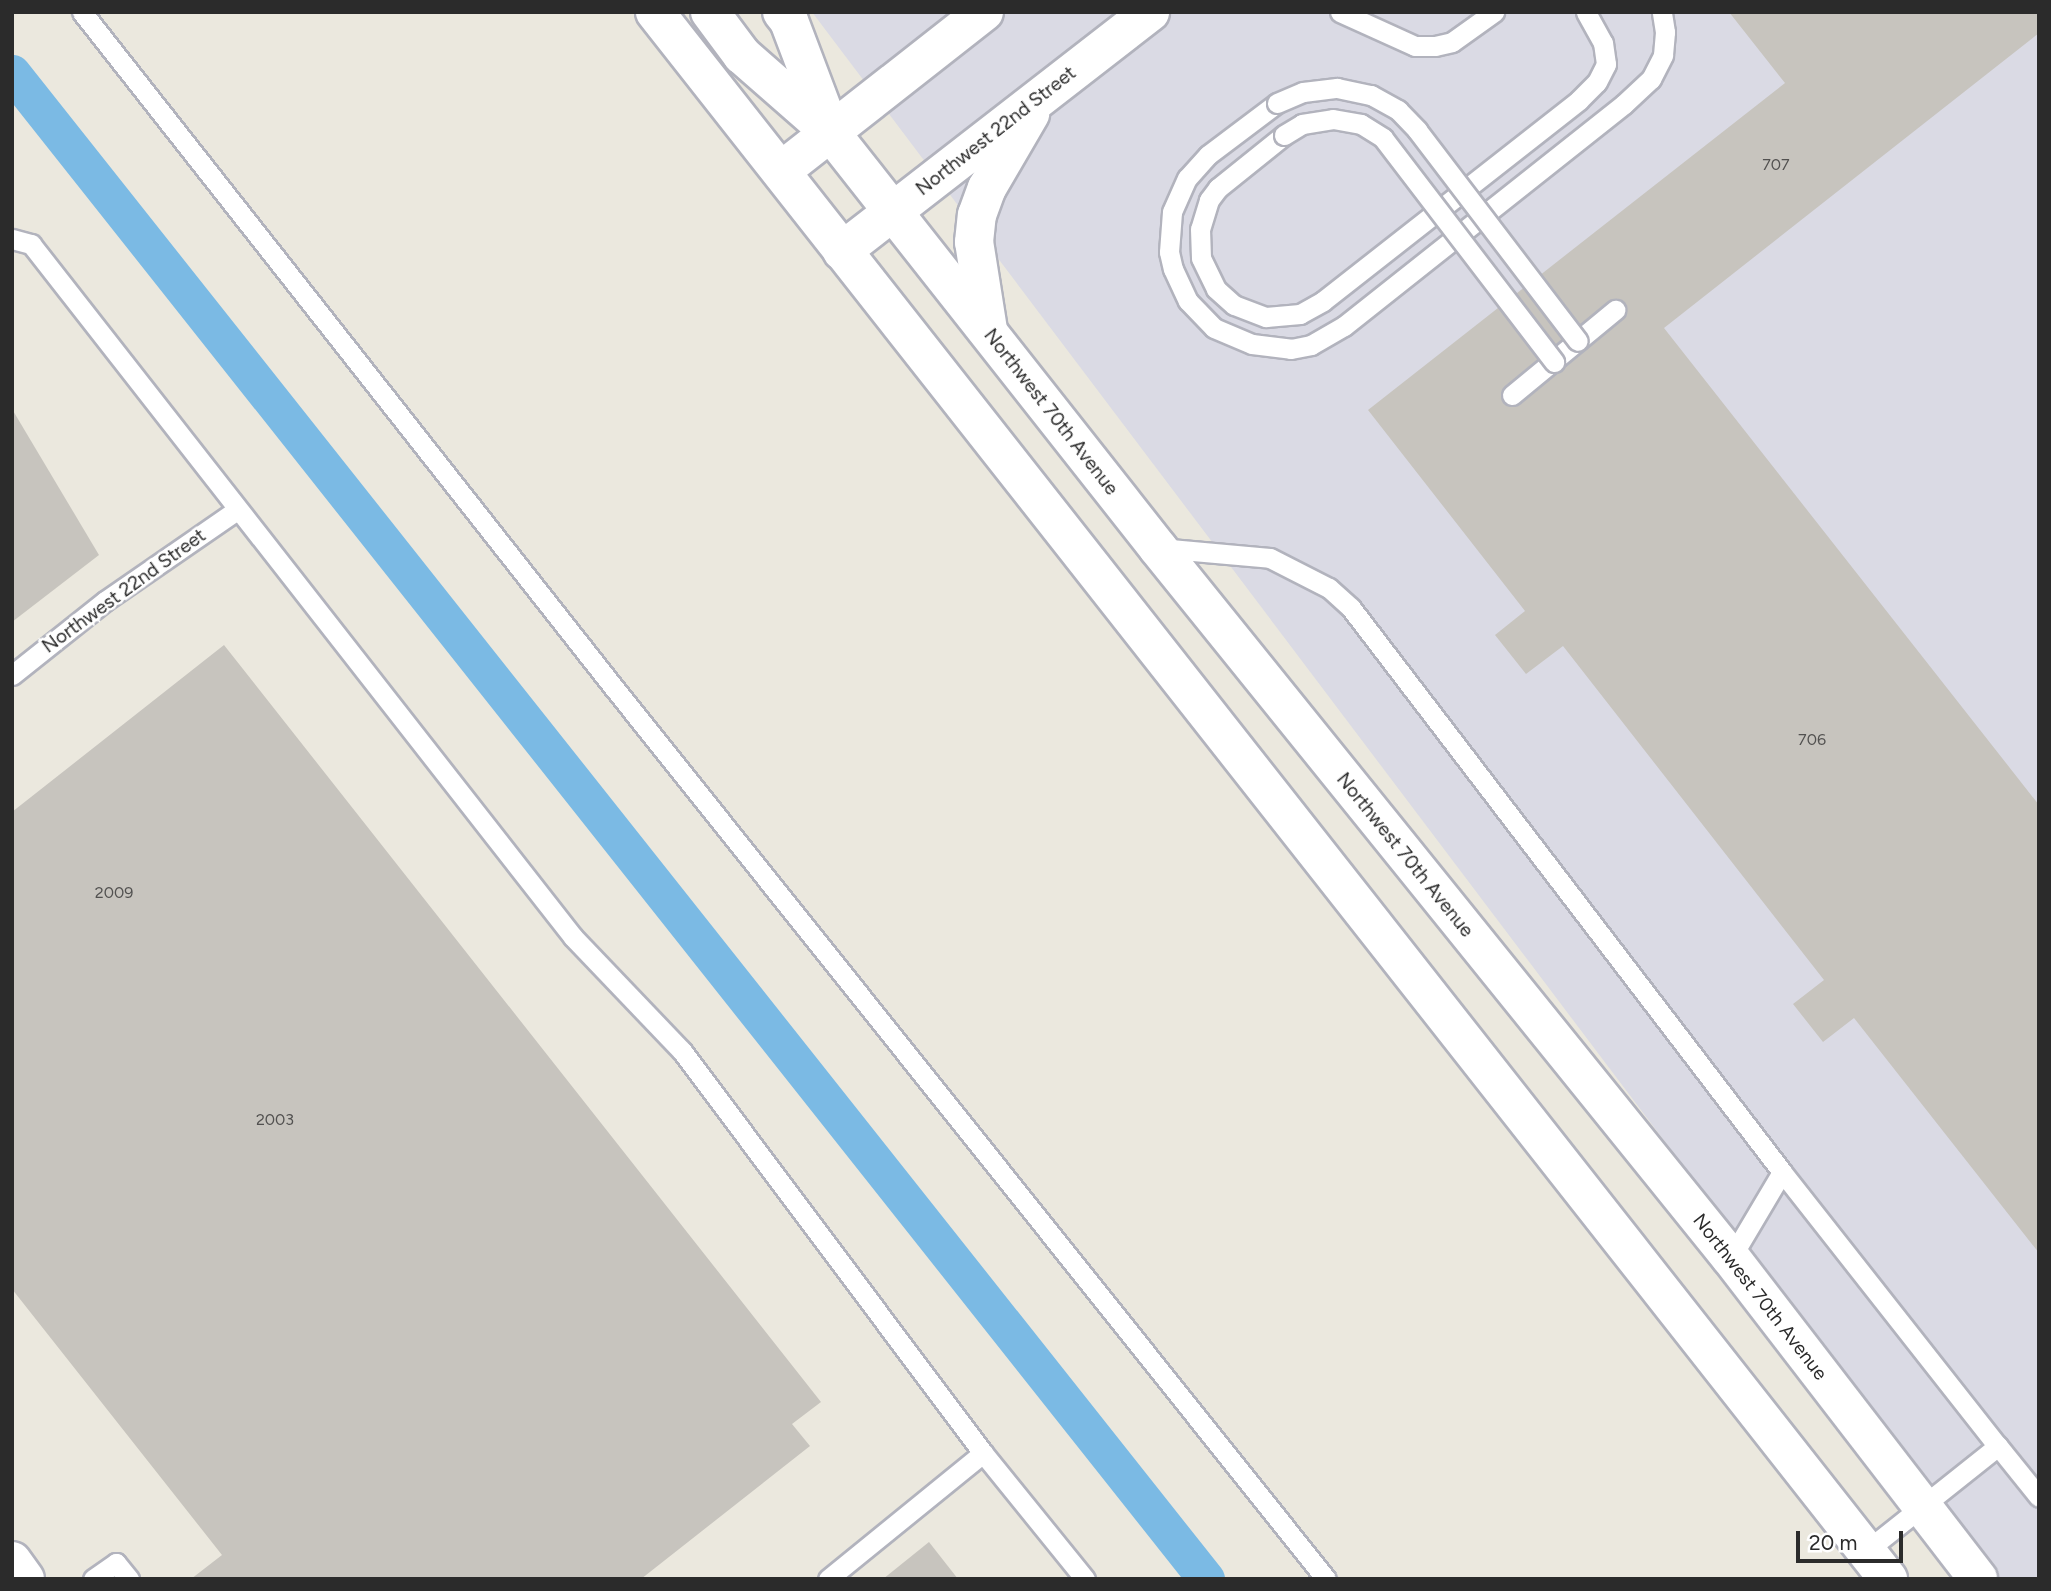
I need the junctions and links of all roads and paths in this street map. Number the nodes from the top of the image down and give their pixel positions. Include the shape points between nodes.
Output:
1 (82, 12) edge
2 (655, 12) edge
3 (710, 12) edge
4 (782, 12) edge
5 (984, 12) edge
6 (1150, 12) edge
7 (1340, 12) edge
8 (1494, 12) edge
9 (1586, 12) edge
10 (1662, 12) edge
11 (1040, 97) junction
12 (831, 133) junction
13 (780, 172) junction
14 (894, 210) junction
15 (12, 239) edge
16 (842, 251) junction
17 (1615, 310) dead end
18 (989, 332) junction
19 (1577, 341) junction
20 (1554, 362) junction
21 (1512, 395) dead end
22 (237, 510) junction
23 (1158, 548) junction
24 (12, 675) edge
25 (1782, 1172) junction
26 (1731, 1258) junction
27 (1998, 1446) junction
28 (983, 1453) junction
29 (2039, 1497) edge
30 (1922, 1507) junction
31 (12, 1561) edge
32 (1877, 1565) edge
33 (26, 1579) edge
34 (93, 1579) edge
35 (129, 1579) edge
36 (828, 1579) edge
37 (1085, 1579) edge
38 (1326, 1579) edge
39 (1978, 1579) edge

1 - 38 lane
2 - 13 main road
3 - 12 main road via 742,55
4 - 12 main road
5 - 12 main road
6 - 11 main road, Northwest 22nd Street
7 - 8 lane via 1415,46 1435,46 1452,42
9 - 20 lane, bridge via 1603,43 1606,64 1597,82 1524,144 1440,210 1323,301 1300,314 1266,317 1234,305 1211,281 1199,243 1203,214 1218,188 1293,129 1325,120 1361,124 1393,149 1433,202 1441,212 1450,223
10 - 19 lane, bridge via 1663,55 1651,79 1546,168 1493,209 1482,218 1365,309 1344,326 1311,345 1271,348 1214,328 1184,293 1169,252 1170,222 1187,178 1208,155 1265,110 1287,97 1320,89 1356,91 1398,110 1412,124 1426,141 1476,208 1485,219
11 - 14 main road, Northwest 22nd Street
11 - 18 main road via 987,188 977,215 974,242
12 - 13 main road
12 - 14 main road, Northwest 70th Avenue
13 - 16 main road
14 - 16 main road, Northwest 22nd Street
14 - 18 main road, Northwest 70th Avenue
15 - 22 lane via 31,244
16 - 32 main road
17 - 19 lane
18 - 23 main road, Northwest 70th Avenue
19 - 20 lane
20 - 21 lane
22 - 24 lane, Northwest 22nd Street via 106,601
22 - 28 lane via 573,937 682,1051
23 - 25 lane via 1270,558 1329,588 1351,608
23 - 26 main road, Northwest 70th Avenue
25 - 26 lane
25 - 27 lane
26 - 30 main road, Northwest 70th Avenue
27 - 29 lane
27 - 30 lane
28 - 36 lane
28 - 37 lane
30 - 32 lane
30 - 39 main road, Northwest 70th Avenue
31 - 33 main road
34 - 35 lane via 116,1563

